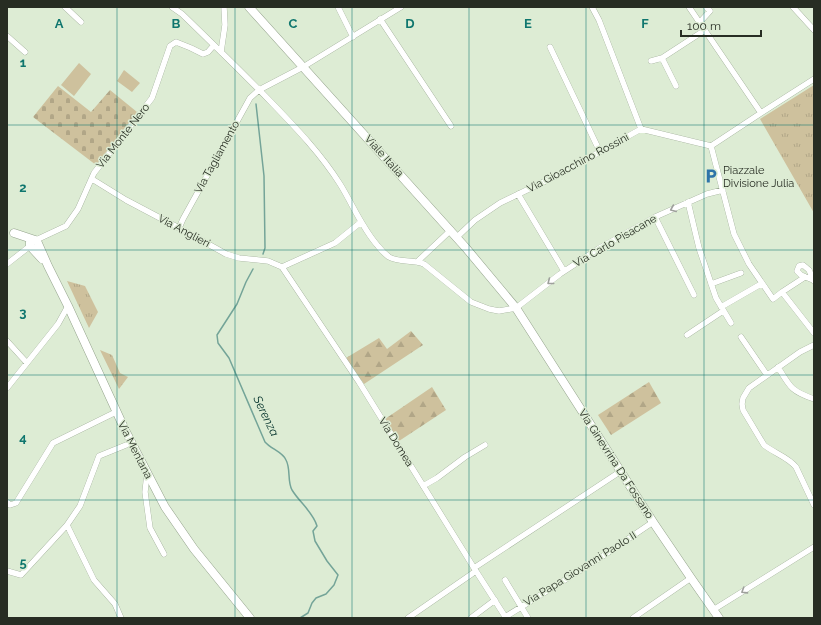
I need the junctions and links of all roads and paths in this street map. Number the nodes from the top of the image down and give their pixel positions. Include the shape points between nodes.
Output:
1 (65, 7) edge
2 (172, 7) edge
3 (249, 7) edge
4 (338, 7) edge
5 (401, 7) edge
6 (592, 7) edge
7 (689, 7) edge
8 (706, 7) edge
9 (793, 7) edge
10 (225, 8) edge
11 (380, 19) junction
12 (81, 22) dead end
13 (700, 22) junction
14 (705, 30) junction
15 (814, 30) edge
16 (7, 36) edge
17 (353, 37) junction
18 (214, 45) junction
19 (550, 47) dead end
20 (24, 52) dead end
21 (222, 52) junction
22 (662, 58) junction
23 (651, 61) dead end
24 (303, 67) junction
25 (814, 80) edge
26 (676, 86) dead end
27 (259, 90) junction
28 (761, 112) junction
29 (451, 126) dead end
30 (641, 129) junction
31 (711, 146) junction
32 (600, 152) junction
33 (92, 179) junction
34 (723, 190) junction
35 (518, 194) junction
36 (688, 202) junction
37 (655, 217) junction
38 (361, 222) junction
39 (180, 228) junction
40 (10, 231) edge
41 (454, 234) junction
42 (34, 243) junction
43 (418, 261) junction
44 (7, 264) edge
45 (282, 267) junction
46 (564, 272) junction
47 (741, 273) dead end
48 (805, 277) junction
49 (814, 281) edge
50 (711, 284) junction
51 (762, 284) junction
52 (782, 292) junction
53 (694, 295) dead end
54 (68, 306) junction
55 (516, 308) junction
56 (722, 309) junction
57 (731, 323) dead end
58 (814, 333) edge
59 (687, 335) dead end
60 (741, 337) dead end
61 (7, 341) edge
62 (814, 345) edge
63 (26, 363) junction
64 (778, 367) junction
65 (767, 374) junction
66 (7, 388) edge
67 (814, 399) edge
68 (116, 412) junction
69 (131, 443) junction
70 (485, 445) dead end
71 (621, 472) junction
72 (147, 473) junction
73 (423, 486) junction
74 (7, 502) edge
75 (814, 505) edge
76 (653, 522) junction
77 (67, 525) junction
78 (814, 547) edge
79 (164, 554) dead end
80 (475, 570) junction
81 (7, 571) edge
82 (691, 578) junction
83 (505, 580) dead end
84 (494, 600) junction
85 (521, 607) junction
86 (713, 610) junction
87 (506, 617) edge
88 (121, 618) edge
89 (250, 618) edge
90 (408, 618) edge
91 (471, 618) edge
92 (528, 618) edge
93 (633, 618) edge
94 (719, 618) edge

1 - 12 street
2 - 18 street
3 - 24 street, Viale Italia
4 - 17 street
5 - 11 street
6 - 30 street
7 - 13 street
8 - 13 street via 710,11
9 - 15 street
10 - 21 street
11 - 17 street
11 - 29 street
13 - 14 street
14 - 22 street
14 - 28 street
16 - 20 street
17 - 24 street
18 - 21 street
18 - 33 street, Via Monte Nero via 203,54 176,42 170,46 152,98
19 - 32 street
21 - 27 street
22 - 23 street
22 - 26 street
24 - 27 street
24 - 41 street, Viale Italia
25 - 28 street
27 - 38 street via 323,158
27 - 39 street, Via Tagliamento via 250,98
28 - 31 street
30 - 31 street, Via Gioacchino Rossini
30 - 32 street, Via Gioacchino Rossini
31 - 34 street
32 - 35 street, Via Gioacchino Rossini
33 - 39 street, Via Anglieri
33 - 42 street, Via Monte Nero via 78,209 66,226
34 - 36 street, Via Carlo Pisacane
34 - 51 street via 734,234 748,264
35 - 41 street, Via Gioacchino Rossini
35 - 46 street
36 -> 37 street, Via Carlo Pisacane
36 - 50 street
37 - 46 street, Via Carlo Pisacane via 598,249
37 - 53 street
38 - 43 street via 389,257
38 - 45 street via 335,243
39 - 45 street, Via Anglieri via 226,254 239,258 268,260
40 - 42 street
41 - 43 street, Via Gioacchino Rossini
41 - 55 street, Viale Italia
42 - 44 street, Via Monte Nero
42 - 54 street, Via Mentana
43 - 55 street via 471,302 499,311
45 - 73 street, Via Domea via 359,382
46 -> 55 street, Via Carlo Pisacane
47 - 50 street
48 - 49 street
48 - 49 street via 797,270 798,266 803,265 809,270
48 - 52 street
50 - 56 street
51 - 52 street via 773,299
51 - 56 street
52 - 58 street
54 - 63 street via 58,324
54 - 68 street, Via Mentana
55 - 71 street, Via Ginevrina Da Fossano
56 - 57 street
56 - 59 street
60 - 65 street
61 - 63 street
62 - 64 street
63 - 66 street
64 - 65 street
64 - 67 street via 789,386 800,394
65 - 75 street via 746,392 743,410 764,445 796,467
68 - 69 street, Via Mentana
68 - 74 street via 52,443 16,503 10,505
69 - 72 street, Via Mentana
69 - 77 street via 99,456 80,506
70 - 73 street
71 - 76 street, Via Ginevrina Da Fossano
71 - 80 street
72 - 79 street via 145,492 150,528
72 - 89 street, Via Mentana via 164,507 194,549
73 - 80 street, Via Domea
76 - 82 street, Via Ginevrina Da Fossano
76 - 85 street, Via Papa Giovanni Paolo II
77 - 81 street via 21,575
77 - 88 street via 94,580 116,604
78 -> 86 street
80 - 84 street, Via Domea
80 - 90 street
82 - 86 street, Via Ginevrina Da Fossano
82 - 93 street
83 - 85 street
84 - 87 street, Via Domea
84 - 91 street
85 - 87 street, Via Papa Giovanni Paolo II
85 - 92 street
86 - 94 street, Via Ginevrina Da Fossano

